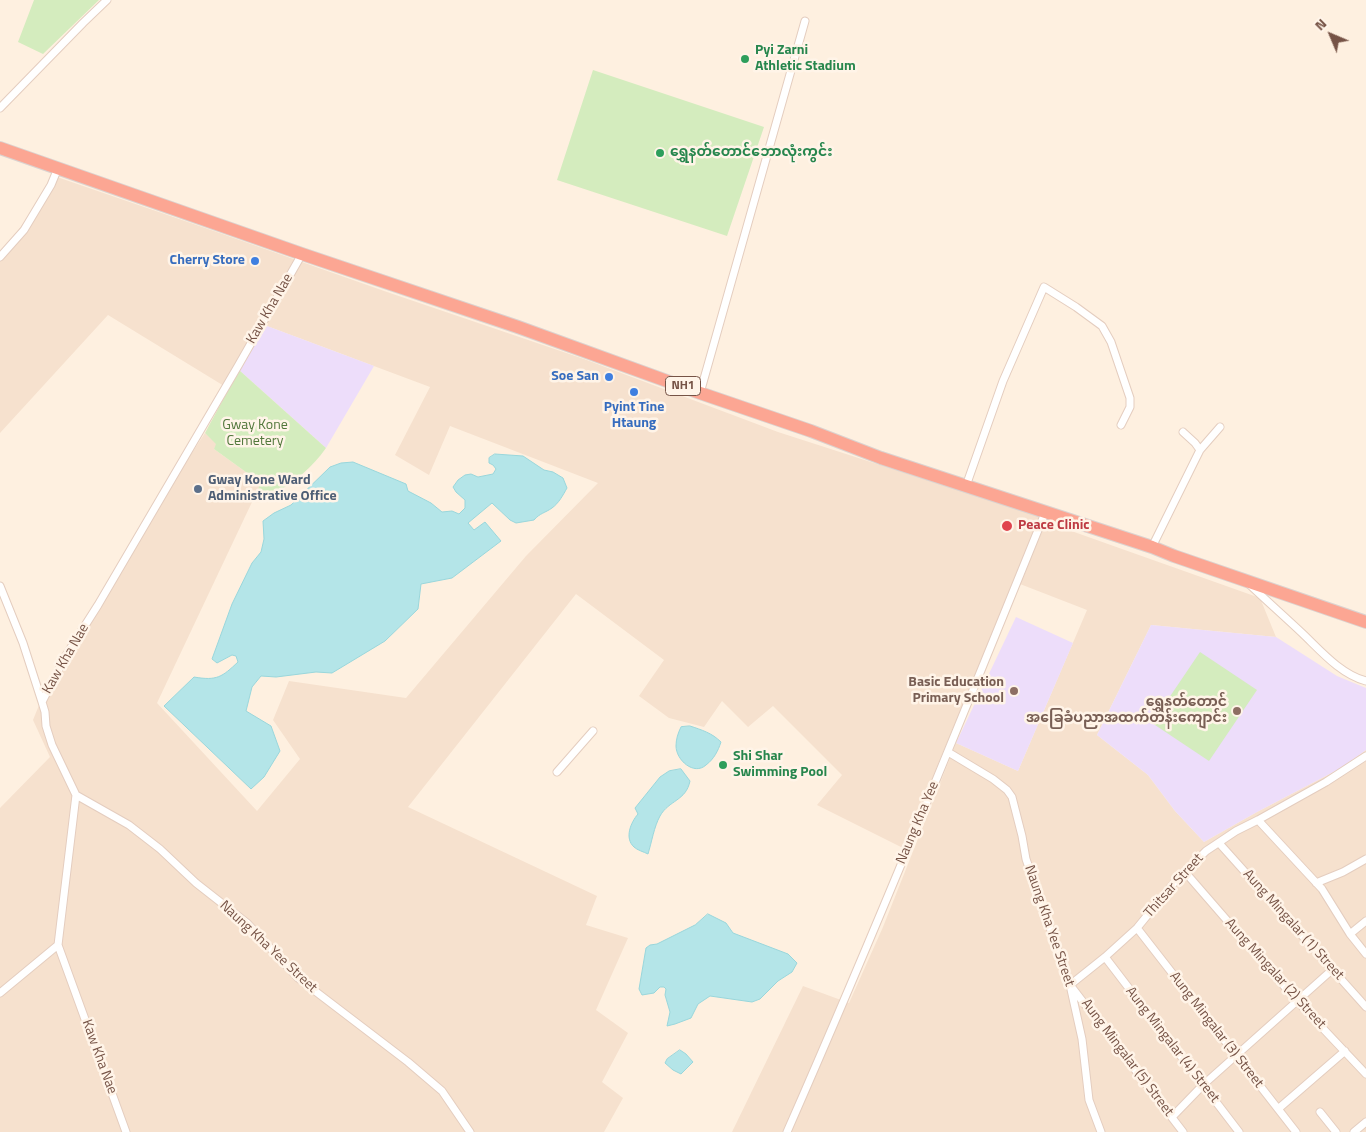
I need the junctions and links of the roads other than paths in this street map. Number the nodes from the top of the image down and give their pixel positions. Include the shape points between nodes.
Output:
1 (107, 0) edge
2 (805, 21) dead end
3 (3, 98) edge
4 (0, 108) edge
5 (0, 148) edge
6 (58, 168) junction
7 (302, 254) junction
8 (0, 258) edge
9 (700, 393) junction
10 (1121, 425) dead end
11 (1220, 426) dead end
12 (1183, 432) dead end
13 (1200, 450) junction
14 (966, 486) junction
15 (1045, 513) junction
16 (1152, 547) junction
17 (1244, 580) junction
18 (0, 586) edge
19 (1366, 622) edge
20 (1366, 681) edge
21 (42, 702) junction
22 (593, 731) dead end
23 (948, 752) junction
24 (1366, 756) edge
25 (558, 772) dead end
26 (76, 795) junction
27 (1258, 820) junction
28 (1219, 843) junction
29 (1366, 859) edge
30 (1185, 872) junction
31 (1316, 883) junction
32 (1366, 921) edge
33 (1137, 928) junction
34 (1350, 934) junction
35 (58, 945) junction
36 (1366, 954) edge
37 (1105, 957) junction
38 (1333, 969) junction
39 (1070, 985) junction
40 (0, 993) edge
41 (1297, 1001) junction
42 (1366, 1007) edge
43 (1345, 1051) junction
44 (1236, 1055) junction
45 (1366, 1074) edge
46 (1203, 1085) junction
47 (1278, 1109) junction
48 (1320, 1112) dead end
49 (1172, 1117) junction
50 (1366, 1122) edge
51 (126, 1132) edge
52 (470, 1132) edge
53 (787, 1132) edge
54 (1101, 1132) edge
55 (1183, 1132) edge
56 (1239, 1132) edge
57 (1296, 1132) edge
58 (1336, 1132) edge
59 (1354, 1132) edge

1 - 3 street
2 - 9 street
3 - 4 street
5 - 6 highway, NH1
6 - 7 highway, NH1
6 - 8 street via 24,230
7 - 9 highway, NH1
7 - 21 street, Kaw Kha Nae
9 - 14 highway, NH1
10 - 14 street via 1130,407 1130,398 1111,342 1102,326 1044,287 1003,382
11 - 13 street
12 - 13 street
13 - 16 street
14 - 15 highway, NH1
15 - 16 highway, NH1
15 - 23 street, Naung Kha Yee
16 - 17 highway, NH1
17 - 19 highway, NH1
17 - 20 street via 1328,659
18 - 21 street
21 - 26 street, Kaw Kha Nae via 52,745
22 - 25 street
23 - 39 street, Naung Kha Yee Street via 993,779 1012,797 1026,859
23 - 53 street, Naung Kha Yee
24 - 27 street, Thitsar Street
26 - 35 street, Kaw Kha Nae
26 - 52 street, Naung Kha Yee Street via 130,825 247,923 298,978 442,1091
27 - 28 street, Thitsar Street
27 - 31 street
28 - 30 street, Thitsar Street
28 - 38 street, Aung Mingalar (1) Street
29 - 31 street
30 - 33 street, Thitsar Street
30 - 41 street, Aung Mingalar (2) Street
31 - 34 street
32 - 34 street
33 - 37 street, Thitsar Street
33 - 44 street, Aung Mingalar (3) Street
34 - 36 street
35 - 40 street
35 - 51 street, Kaw Kha Nae
37 - 39 street, Thitsar Street
37 - 46 street, Aung Mingalar (4) Street
38 - 41 street
38 - 42 street, Aung Mingalar (1) Street
39 - 49 street, Aung Mingalar (5) Street
39 - 54 street, Naung Kha Yee Street via 1082,1039 1089,1100
41 - 43 street, Aung Mingalar (2) Street
41 - 44 street
43 - 45 street, Aung Mingalar (2) Street
43 - 47 street
44 - 46 street
44 - 47 street, Aung Mingalar (3) Street
46 - 49 street
46 - 56 street, Aung Mingalar (4) Street
47 - 57 street, Aung Mingalar (3) Street
48 - 58 street
49 - 55 street, Aung Mingalar (5) Street
50 - 59 street

